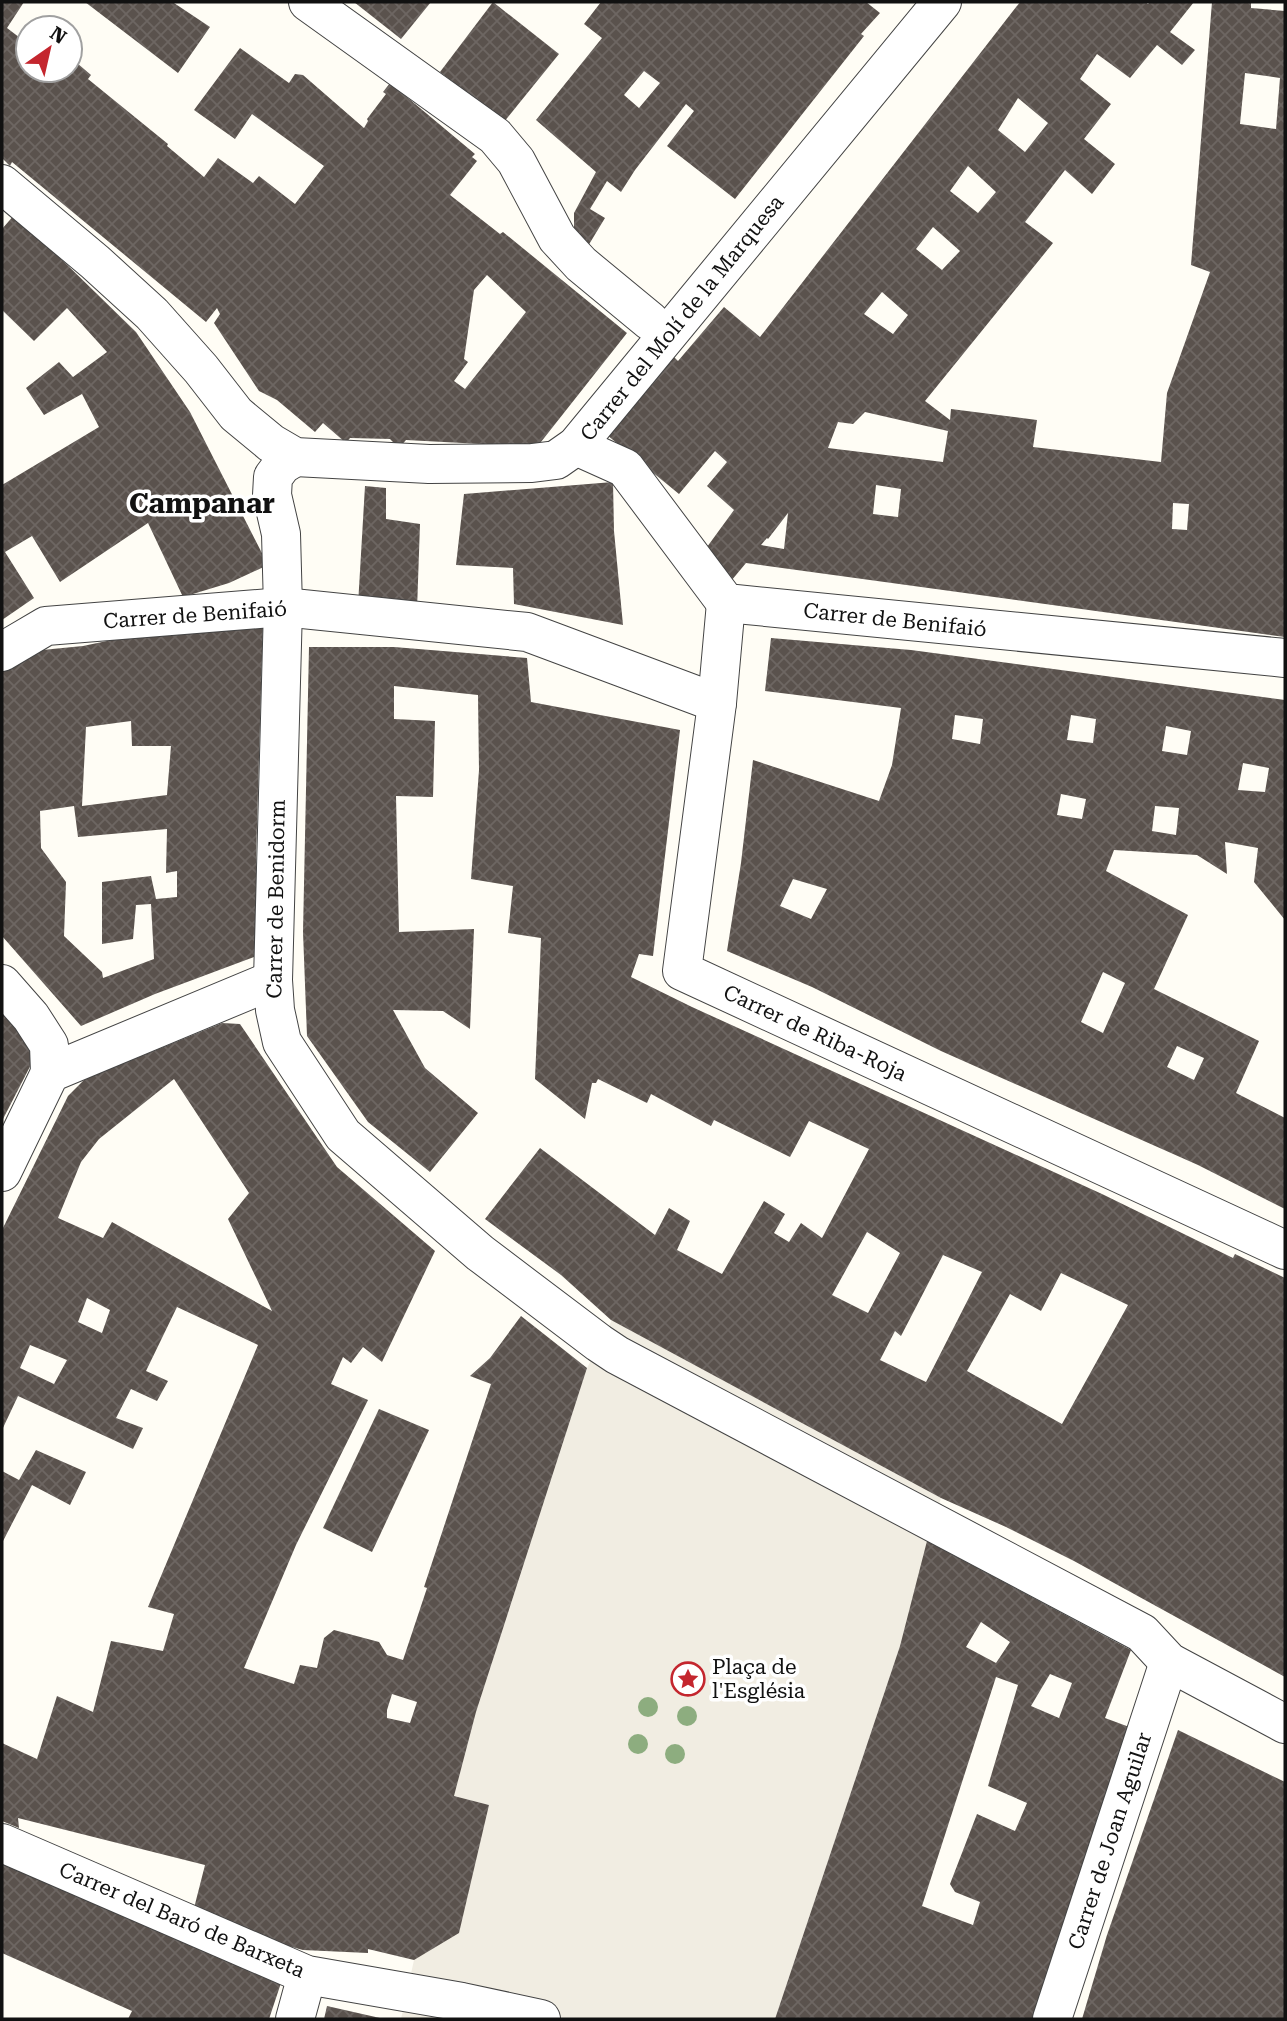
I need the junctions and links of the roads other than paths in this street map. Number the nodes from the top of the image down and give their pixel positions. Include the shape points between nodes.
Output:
1 (308, 2) edge
2 (942, 2) edge
3 (6, 194) edge
4 (650, 321) dead end
5 (576, 446) junction
6 (295, 457) junction
7 (726, 603) junction
8 (283, 607) junction
9 (2, 652) edge
10 (1285, 658) edge
11 (718, 703) junction
12 (273, 980) junction
13 (2, 984) edge
14 (50, 1073) junction
15 (2, 1172) edge
16 (1285, 1250) edge
17 (1169, 1662) junction
18 (1285, 1724) edge
19 (2, 1843) edge
20 (307, 1975) junction
21 (295, 2019) edge
22 (541, 2019) edge
23 (1052, 2019) edge

1 - 4 street via 495,136 516,161 557,238
2 - 5 street, Carrer del Molí de la Marquesa
3 - 6 street via 95,262 152,314 236,414
5 - 6 street, Carrer del Molí de la Marquesa via 556,460 532,463 429,464
5 - 7 street via 625,468
6 - 8 street, Carrer de Benidorm via 273,477 281,534
7 - 10 street, Carrer de Benifaió
7 - 11 street, Carrer de Riba-Roja
8 - 9 street, Carrer de Benifaió via 46,626
8 - 11 street, Carrer de Benifaió via 527,632
8 - 12 street, Carrer de Benidorm
11 - 16 street, Carrer de Riba-Roja via 682,971
12 - 14 street
12 - 17 street, Carrer de Benidorm via 282,1042 343,1135 480,1253 617,1355 1142,1633
13 - 14 street via 49,1045
14 - 15 street
17 - 18 street
17 - 23 street, Carrer de Joan Aguilar
19 - 20 street, Carrer del Baró de Barxeta
20 - 21 street
20 - 22 street, Carrer del Baró de Barxeta

